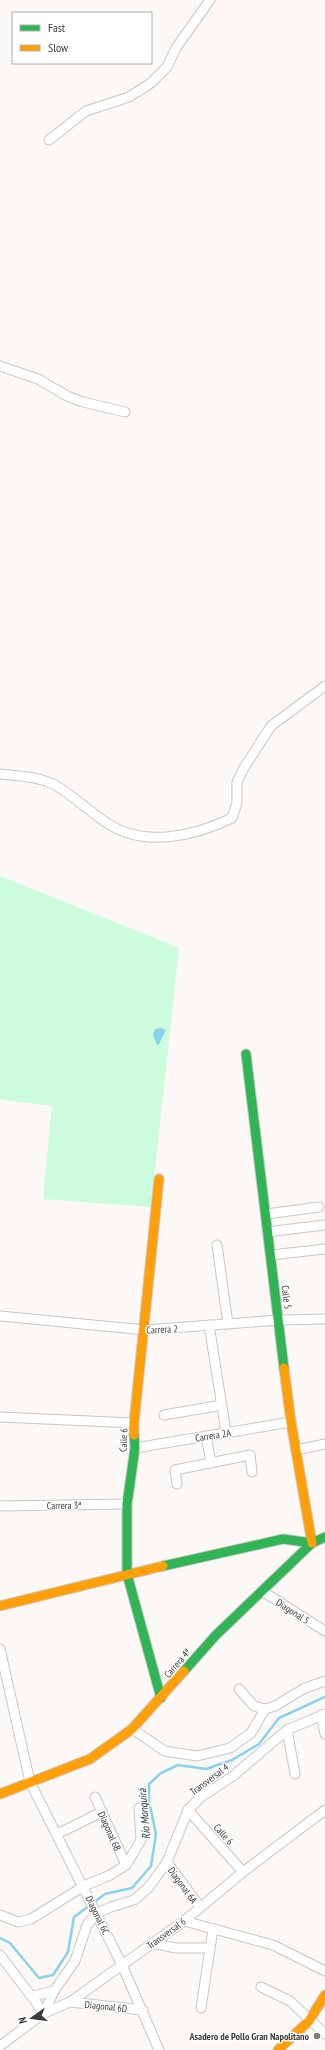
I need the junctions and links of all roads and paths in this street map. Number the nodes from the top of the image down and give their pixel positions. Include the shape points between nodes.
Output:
1 (210, 0) edge
2 (49, 140) dead end
3 (0, 366) edge
4 (125, 412) dead end
5 (325, 686) edge
6 (0, 774) edge
7 (246, 1054) dead end
8 (159, 1179) dead end
9 (319, 1207) dead end
10 (266, 1214) junction
11 (324, 1225) dead end
12 (267, 1232) junction
13 (217, 1245) dead end
14 (325, 1250) edge
15 (271, 1255) junction
16 (0, 1316) edge
17 (279, 1320) junction
18 (325, 1320) edge
19 (228, 1324) junction
20 (209, 1325) junction
21 (145, 1330) junction
22 (222, 1405) junction
23 (164, 1415) dead end
24 (0, 1417) edge
25 (291, 1422) junction
26 (134, 1423) junction
27 (226, 1432) junction
28 (206, 1436) junction
29 (325, 1444) edge
30 (135, 1448) junction
31 (296, 1450) junction
32 (211, 1462) junction
33 (252, 1472) dead end
34 (178, 1484) dead end
35 (127, 1504) junction
36 (0, 1506) edge
37 (325, 1537) edge
38 (312, 1542) junction
39 (127, 1574) junction
40 (262, 1591) junction
41 (0, 1606) edge
42 (325, 1631) edge
43 (0, 1649) edge
44 (325, 1681) edge
45 (239, 1689) dead end
46 (161, 1698) junction
47 (265, 1709) junction
48 (323, 1714) edge
49 (132, 1729) junction
50 (287, 1730) junction
51 (325, 1734) edge
52 (295, 1774) dead end
53 (30, 1782) junction
54 (0, 1794) edge
55 (95, 1797) dead end
56 (139, 1808) dead end
57 (188, 1810) junction
58 (325, 1810) edge
59 (102, 1812) junction
60 (57, 1834) junction
61 (167, 1862) junction
62 (126, 1865) junction
63 (243, 1872) junction
64 (84, 1886) junction
65 (200, 1907) junction
66 (95, 1909) junction
67 (0, 1915) edge
68 (184, 1921) junction
69 (213, 1929) junction
70 (152, 1943) junction
71 (210, 1948) junction
72 (0, 1955) edge
73 (122, 1964) junction
74 (325, 1971) edge
75 (261, 1987) dead end
76 (54, 1991) junction
77 (325, 1995) edge
78 (33, 1996) junction
79 (70, 2002) junction
80 (201, 2008) dead end
81 (143, 2010) junction
82 (44, 2012) junction
83 (310, 2021) junction
84 (325, 2034) edge
85 (1, 2042) edge
86 (159, 2050) edge
87 (278, 2050) edge

1 - 2 street via 176,48 167,67 151,83 129,97 86,112
3 - 4 street via 38,378 67,396
5 - 6 street via 271,726 238,782 237,803 232,818 215,826 166,838 140,837 109,825 52,784 35,778
7 - 10 street, Calle 5
8 - 21 street, Calle 6
9 - 10 street
10 - 12 street, Calle 5
11 - 12 street
12 - 15 street, Calle 5
13 - 19 street
14 - 15 street
15 - 17 street, Calle 5
16 - 21 street, Carrera 2
17 - 18 street, Carrera 2
17 - 19 street, Carrera 2
17 - 25 street, Calle 5
19 - 20 street, Carrera 2
20 - 21 street, Carrera 2
20 - 22 street
21 - 26 street, Calle 6
22 - 23 street
22 - 27 street
24 - 26 street
25 - 27 street, Carrera 2A
25 - 31 street, Calle 5
26 - 30 street, Calle 6
27 - 28 street, Carrera 2A
28 - 30 street, Carrera 2A
28 - 32 street
29 - 31 street
30 - 35 street, Calle 6
31 - 38 street, Calle 5
32 - 33 street via 250,1455
32 - 34 street via 175,1470
35 - 36 street, Carrera 3ª
35 - 39 street, Calle 6
37 - 38 street, Carrera 4ª
38 - 39 street via 283,1539
38 - 40 street, Carrera 4ª
39 - 41 street
39 - 46 street, Calle 6
40 - 42 street, Diagonal 5
40 - 46 street, Carrera 4ª via 216,1635
43 - 53 street, Diagonal 6C
44 - 47 street via 305,1688
45 - 47 street via 254,1706
46 - 49 street, Carrera 4ª
47 - 49 street via 251,1733 230,1748 197,1756 165,1751
48 - 50 street, Transversal 4
48 - 51 street
49 - 53 street, Carrera 4ª via 90,1759
50 - 52 street
50 - 57 street, Transversal 4
53 - 54 street
53 - 60 street, Diagonal 6C
55 - 59 street, Diagonal 6B
56 - 62 street via 141,1840
57 - 61 street, Transversal 4
57 - 63 street, Calle 6
58 - 63 street, Transversal 6
59 - 60 street
59 - 62 street, Diagonal 6B
60 - 64 street, Diagonal 6C
61 - 65 street, Diagonal 6A
61 - 66 street, Transversal 4 via 149,1887 134,1900
62 - 64 street
63 - 65 street, Transversal 6
64 - 66 street, Diagonal 6C
64 - 67 street via 31,1919 18,1922
65 - 68 street, Transversal 6
66 - 73 street, Diagonal 6C
66 - 76 street via 75,1961
68 - 69 street
68 - 70 street, Transversal 6
69 - 71 street
69 - 74 street via 273,1945
70 - 71 street via 176,1948
70 - 73 street, Transversal 6
71 - 80 street
72 - 78 street
73 - 79 street, Transversal 6
73 - 81 street, Diagonal 6C
75 - 83 street via 290,2001
76 - 78 street
76 - 82 street
77 - 83 street
78 - 82 street
79 - 81 street, Diagonal 6D
79 - 82 street, Transversal 6
81 - 86 street, Diagonal 6C
82 - 85 street, Transversal 6
83 - 84 street
83 - 87 street

